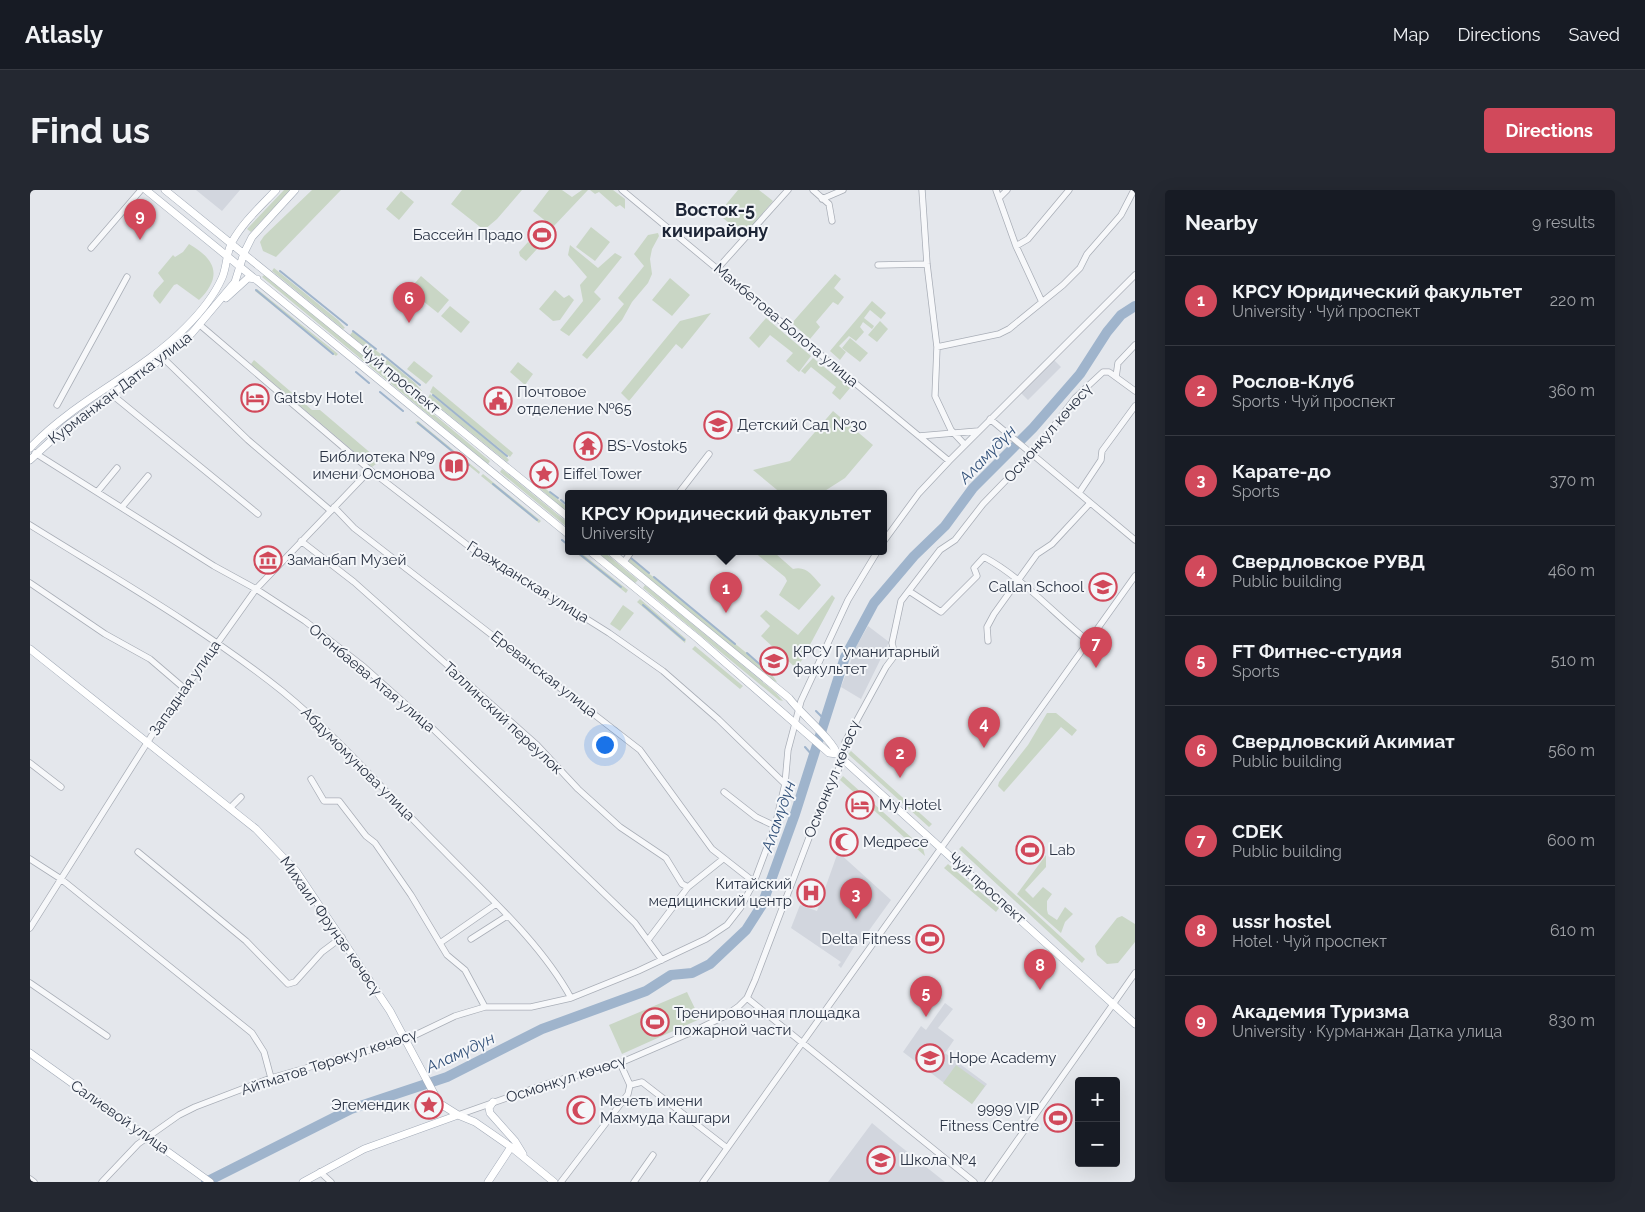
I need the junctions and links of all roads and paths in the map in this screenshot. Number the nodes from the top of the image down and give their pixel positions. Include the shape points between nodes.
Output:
1 (141, 190) edge
2 (146, 190) edge
3 (165, 190) edge
4 (276, 190) edge
5 (295, 190) edge
6 (622, 190) edge
7 (788, 190) edge
8 (812, 190) edge
9 (843, 190) edge
10 (922, 190) edge
11 (996, 190) edge
12 (1007, 190) edge
13 (1069, 190) edge
14 (1134, 190) edge
15 (999, 198) junction
16 (822, 199) junction
17 (832, 221) dead end
18 (232, 243) junction
19 (1016, 246) junction
20 (91, 248) dead end
21 (244, 253) junction
22 (227, 255) junction
23 (927, 264) junction
24 (240, 265) junction
25 (878, 265) dead end
26 (718, 268) junction
27 (1135, 275) edge
28 (127, 277) dead end
29 (258, 280) junction
30 (1042, 302) junction
31 (218, 304) junction
32 (200, 325) junction
33 (1135, 344) edge
34 (937, 347) junction
35 (163, 358) junction
36 (1116, 377) junction
37 (1135, 391) edge
38 (110, 393) junction
39 (57, 405) dead end
40 (1135, 406) edge
41 (990, 419) junction
42 (978, 430) junction
43 (953, 434) junction
44 (919, 436) junction
45 (965, 445) junction
46 (33, 451) edge
47 (1031, 453) junction
48 (709, 454) dead end
49 (30, 460) edge
50 (499, 461) junction
51 (949, 461) junction
52 (117, 468) dead end
53 (370, 470) junction
54 (491, 471) junction
55 (148, 476) dead end
56 (681, 490) edge
57 (98, 491) junction
58 (1079, 493) junction
59 (1090, 502) junction
60 (122, 507) junction
61 (332, 509) junction
62 (258, 514) dead end
63 (565, 515) edge
64 (30, 525) edge
65 (565, 532) edge
66 (887, 538) edge
67 (1135, 540) edge
68 (301, 541) junction
69 (595, 555) edge
70 (616, 555) edge
71 (629, 555) edge
72 (875, 555) edge
73 (624, 562) junction
74 (1135, 576) edge
75 (1018, 581) junction
76 (30, 583) edge
77 (256, 589) junction
78 (908, 591) junction
79 (988, 641) dead end
80 (1088, 641) junction
81 (218, 642) junction
82 (30, 649) edge
83 (185, 689) junction
84 (799, 712) junction
85 (795, 723) junction
86 (147, 742) junction
87 (840, 757) junction
88 (30, 763) edge
89 (311, 779) dead end
90 (785, 784) junction
91 (61, 787) dead end
92 (724, 792) dead end
93 (241, 797) dead end
94 (230, 808) junction
95 (775, 826) junction
96 (941, 847) junction
97 (138, 852) dead end
98 (30, 859) edge
99 (723, 859) junction
100 (61, 879) junction
101 (754, 882) junction
102 (688, 887) junction
103 (496, 904) junction
104 (507, 916) junction
105 (30, 928) edge
106 (342, 937) junction
107 (471, 939) dead end
108 (648, 940) junction
109 (440, 943) junction
110 (662, 960) junction
111 (1135, 973) edge
112 (30, 983) edge
113 (572, 998) junction
114 (747, 998) junction
115 (1112, 1003) junction
116 (485, 1007) junction
117 (1135, 1024) edge
118 (108, 1036) dead end
119 (406, 1040) junction
120 (802, 1043) junction
121 (30, 1053) edge
122 (620, 1063) junction
123 (271, 1078) junction
124 (630, 1085) junction
125 (493, 1102) junction
126 (458, 1115) junction
127 (150, 1138) junction
128 (510, 1147) junction
129 (727, 1148) junction
130 (653, 1155) dead end
131 (526, 1159) junction
132 (320, 1172) junction
133 (30, 1179) edge
134 (34, 1182) edge
135 (102, 1182) edge
136 (210, 1182) edge
137 (303, 1182) edge
138 (331, 1182) edge
139 (488, 1182) edge
140 (554, 1182) edge
141 (561, 1182) edge
142 (634, 1182) edge
143 (703, 1182) edge
144 (974, 1182) edge
145 (988, 1182) edge

1 - 20 street
2 - 22 main road, Чуй проспект
3 - 18 main road, Чуй проспект
4 - 18 main road, Курманжан Датка улица via 241,228
5 - 21 main road, Курманжан Датка улица via 252,237
6 - 26 street, Мамбетова Болота улица
7 - 26 street
8 - 16 street
9 - 16 street
10 - 23 street
11 - 15 street
12 - 15 street
13 - 19 street via 1028,239
14 - 30 street via 1121,215 1087,254 1080,268
15 - 19 street
16 - 17 street via 829,204
18 - 21 main road, Чуй проспект
18 - 22 main road, Курманжан Датка улица
19 - 30 street
21 - 24 main road, Курманжан Датка улица
21 - 50 main road, Чуй проспект
22 - 24 main road, Чуй проспект
22 - 46 main road, Курманжан Датка улица via 222,277 188,326 157,352 84,402
23 - 25 street
23 - 34 street
24 - 29 main road, Чуй проспект
24 - 31 main road, Курманжан Датка улица via 235,282
26 - 44 street, Мамбетова Болота улица
27 - 41 street
28 - 39 street, Курманжан Датка улица
29 - 31 main road via 248,278
29 - 54 main road, Чуй проспект
30 - 34 street via 999,334
31 - 32 main road, Курманжан Датка улица
32 - 35 main road, Курманжан Датка улица
32 - 53 street, Гражданская улица
33 - 36 street via 1118,362
34 - 43 street via 935,396
35 - 38 main road, Курманжан Датка улица
35 - 61 street, Ереванская улица via 248,440
36 - 37 street
36 - 47 street, Осмонкул көчөсү via 1103,372 1074,398
38 - 46 main road, Курманжан Датка улица
38 - 62 street
40 - 58 street via 1102,451 1101,460
41 - 42 street
41 - 47 street
42 - 43 street
42 - 45 street
43 - 44 street
43 - 45 street
44 - 51 street, Мамбетова Болота улица
45 - 51 street
46 - 49 main road, Курманжан Датка улица
46 - 57 street, Огонбаева Атая улица
47 - 58 street
47 - 78 street, Осмонкул көчөсү via 983,504 955,540 940,550
48 - 56 street
50 - 54 main road
50 - 63 main road, Чуй проспект
51 - 66 street via 919,493
52 - 57 street
53 - 61 street, Западная улица
53 - 90 street, Гражданская улица via 488,561 512,572 609,632 663,671
54 - 65 main road, Чуй проспект
55 - 60 street
57 - 60 street, Огонбаева Атая улица
58 - 59 street
59 - 67 street
59 - 75 street via 1052,544 1037,554
60 - 77 street, Огонбаева Атая улица
61 - 68 street, Западная улица
61 - 99 street, Ереванская улица via 640,750 712,849
64 - 81 street, Абдумомунова улица
68 - 77 street, Западная улица
68 - 102 street, Таллинский переулок via 354,582 536,744 620,827 666,858 682,884
69 - 85 main road
70 - 73 main road, Чуй проспект
71 - 73 street
72 - 84 street, Айтматов Төрөкул көчөсү via 848,600 801,701
73 - 84 main road, Чуй проспект via 789,698
74 - 80 street
75 - 78 street via 984,557 974,568 977,576 941,612
75 - 79 street via 987,627
75 - 80 street
76 - 83 street via 105,634 150,659
77 - 81 street, Западная улица
77 - 108 street, Огонбаева Атая улица via 305,621 364,667 429,725 635,923
78 - 87 street, Осмонкул көчөсү via 896,614 892,643 895,655 853,724
80 - 96 street
81 - 83 street, Западная улица
81 - 103 street, Абдумомунова улица via 330,732
82 - 86 main road, Михаил Фрунзе көчөсү
83 - 86 street, Западная улица
84 - 85 street, Айтматов Төрөкул көчөсү
84 - 87 main road, Чуй проспект via 834,745
85 - 87 main road via 829,753
85 - 90 street, Айтматов Төрөкул көчөсү via 788,750
86 - 94 main road, Михаил Фрунзе көчөсү
86 - 100 street, Западная улица
87 - 96 main road, Чуй проспект
87 - 114 street, Осмонкул көчөсү
88 - 91 street
89 - 109 street via 324,800 339,801 374,843
90 - 95 street, Айтматов Төрөкул көчөсү
92 - 95 street via 756,817
93 - 94 street
94 - 106 main road, Михаил Фрунзе көчөсү via 278,850
95 - 101 street, Айтматов Төрөкул көчөсү
96 - 115 main road, Чуй проспект
96 - 120 street
97 - 106 street via 246,941 288,984 295,982 322,952
98 - 100 street
99 - 101 street, Ереванская улица
99 - 102 street
100 - 105 street, Западная улица
100 - 123 street via 252,1033 264,1052
101 - 110 street, Айтматов Төрөкул көчөсү via 727,925
102 - 108 street
103 - 104 street, Абдумомунова улица
103 - 109 street
104 - 107 street
104 - 113 street, Абдумомунова улица via 559,975
106 - 119 main road, Михаил Фрунзе көчөсү
108 - 110 street, Огонбаева Атая улица
109 - 116 street via 465,970
110 - 113 street, Айтматов Төрөкул көчөсү
111 - 115 street
112 - 118 street
113 - 116 street, Айтматов Төрөкул көчөсү via 532,1007
114 - 120 street
114 - 122 street, Осмонкул көчөсү via 725,1016
115 - 117 main road, Чуй проспект
115 - 145 street
116 - 119 street, Айтматов Төрөкул көчөсү via 455,1016
119 - 123 street, Айтматов Төрөкул көчөсү
119 - 126 main road, Михаил Фрунзе көчөсү via 433,1094 443,1107
120 - 129 street
120 - 144 street
121 - 127 main road, Салиевой улица
122 - 124 street
122 - 125 street, Осмонкул көчөсү
123 - 127 street, Айтматов Төрөкул көчөсү via 179,1115
124 - 129 street via 642,1082
124 - 141 street, Осмонкул көчөсү via 628,1094
125 - 126 street, Осмонкул көчөсү
125 - 131 main road, Михаил Фрунзе көчөсү via 490,1113
126 - 128 main road, Михаил Фрунзе көчөсү via 475,1122
126 - 132 main road, Осмонкул көчөсү via 388,1139
127 - 135 street, Айтматов Төрөкул көчөсү via 138,1144
127 - 136 main road, Салиевой улица
128 - 131 main road, Михаил Фрунзе көчөсү
128 - 139 main road
129 - 143 street
130 - 142 street
131 - 140 main road, Михаил Фрунзе көчөсү
132 - 137 main road, Осмонкул көчөсү
132 - 138 street
133 - 134 street

